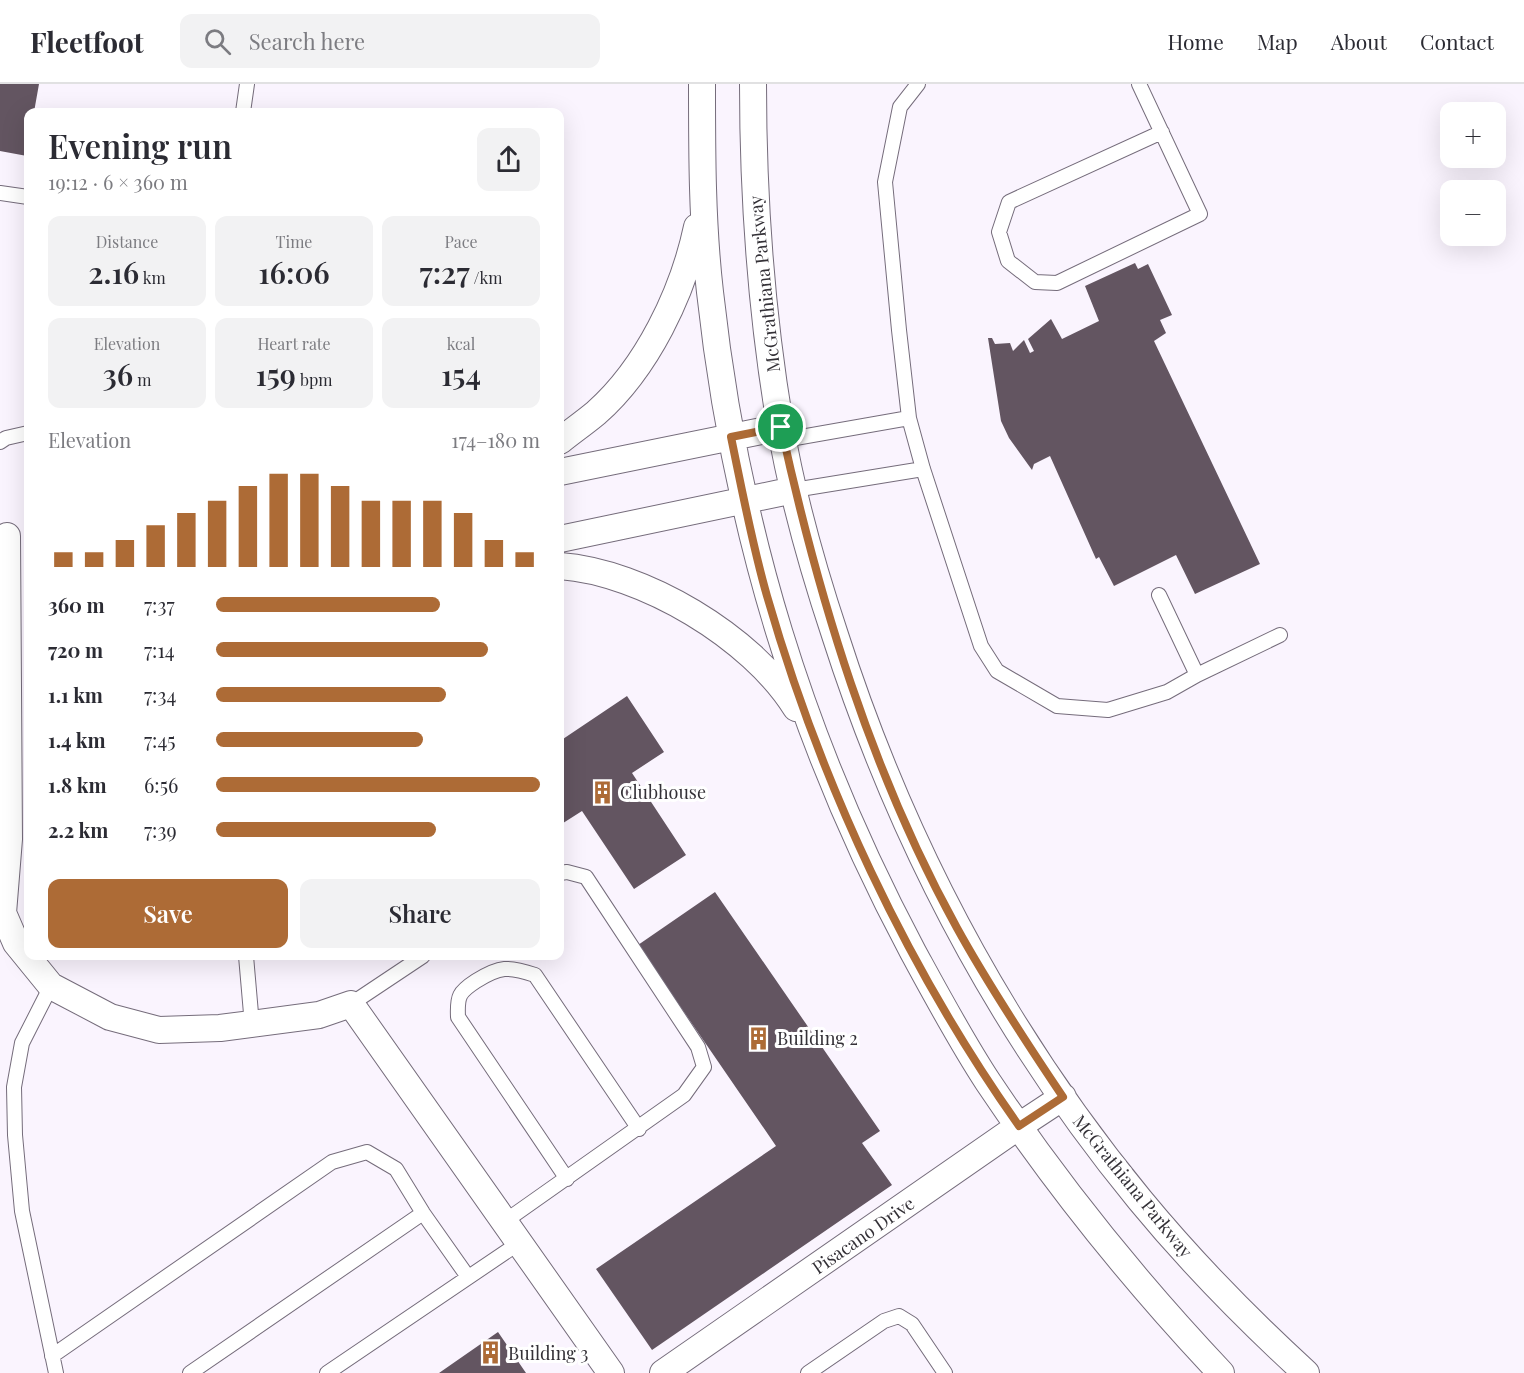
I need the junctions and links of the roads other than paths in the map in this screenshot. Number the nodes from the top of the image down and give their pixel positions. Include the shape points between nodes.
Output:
1 (247, 84) edge
2 (702, 84) edge
3 (753, 84) edge
4 (918, 84) edge
5 (1139, 84) edge
6 (244, 108) edge
7 (1162, 132) junction
8 (0, 193) edge
9 (24, 196) edge
10 (703, 200) junction
11 (909, 418) junction
12 (782, 433) junction
13 (24, 434) edge
14 (731, 437) junction
15 (564, 438) edge
16 (0, 442) edge
17 (923, 469) junction
18 (564, 471) edge
19 (794, 490) junction
20 (744, 501) junction
21 (12, 536) edge
22 (564, 538) edge
23 (564, 566) edge
24 (1159, 595) dead end
25 (12, 602) edge
26 (1280, 635) dead end
27 (1197, 675) junction
28 (812, 734) junction
29 (564, 872) edge
30 (1, 909) edge
31 (24, 953) edge
32 (30, 960) edge
33 (246, 960) edge
34 (417, 960) edge
35 (51, 986) junction
36 (351, 1004) junction
37 (252, 1025) junction
38 (1063, 1097) junction
39 (1019, 1126) junction
40 (639, 1129) junction
41 (567, 1179) junction
42 (423, 1213) junction
43 (512, 1232) junction
44 (468, 1277) junction
45 (52, 1356) junction
46 (56, 1373) edge
47 (190, 1373) edge
48 (327, 1373) edge
49 (611, 1373) edge
50 (663, 1373) edge
51 (807, 1373) edge
52 (945, 1373) edge
53 (1221, 1373) edge
54 (1306, 1373) edge

1 - 6 lane
2 - 10 street
3 - 12 street, McGrathiana Parkway via 757,238
4 - 11 lane via 900,107 885,182
5 - 7 lane
7 - 7 lane via 1200,214 1057,283 1035,282 1008,261 999,232 1009,202
8 - 9 lane
10 - 14 street via 709,289
10 - 15 street via 691,257 673,303 648,349 597,412
11 - 12 lane
11 - 17 lane
12 - 14 street
12 - 19 street, McGrathiana Parkway
13 - 16 lane
14 - 18 street
14 - 20 street
17 - 19 lane
17 - 27 lane via 981,646 997,671 1057,706 1108,710 1167,692
19 - 20 street
19 - 38 street, McGrathiana Parkway via 853,692 901,815 956,926 1003,1007
20 - 22 street
20 - 28 street via 767,595
21 - 25 street
23 - 28 street via 621,578 676,602 726,635 768,672
24 - 27 lane
25 - 30 street via 9,839
26 - 27 lane
28 - 39 street via 884,897 936,994
29 - 40 lane via 586,877 698,1047 704,1067 684,1095
30 - 31 street
32 - 35 street
33 - 37 lane
34 - 36 lane
35 - 37 street via 110,1017 159,1030
35 - 45 lane via 22,1043 14,1087 22,1210
36 - 37 street via 319,1015
36 - 43 street
38 - 39 street, Pisacano Drive
38 - 54 street, McGrathiana Parkway via 1140,1201 1263,1333
39 - 50 street, Pisacano Drive
39 - 53 street via 1102,1236
40 - 41 lane
40 - 41 lane via 535,975 515,968 494,970 462,990 457,1002 458,1017
41 - 43 lane
42 - 44 lane
42 - 45 lane via 396,1169 367,1152 332,1162
42 - 47 lane
43 - 44 lane
43 - 49 street
44 - 48 lane
45 - 46 lane
51 - 52 lane via 884,1321 899,1316 912,1324

